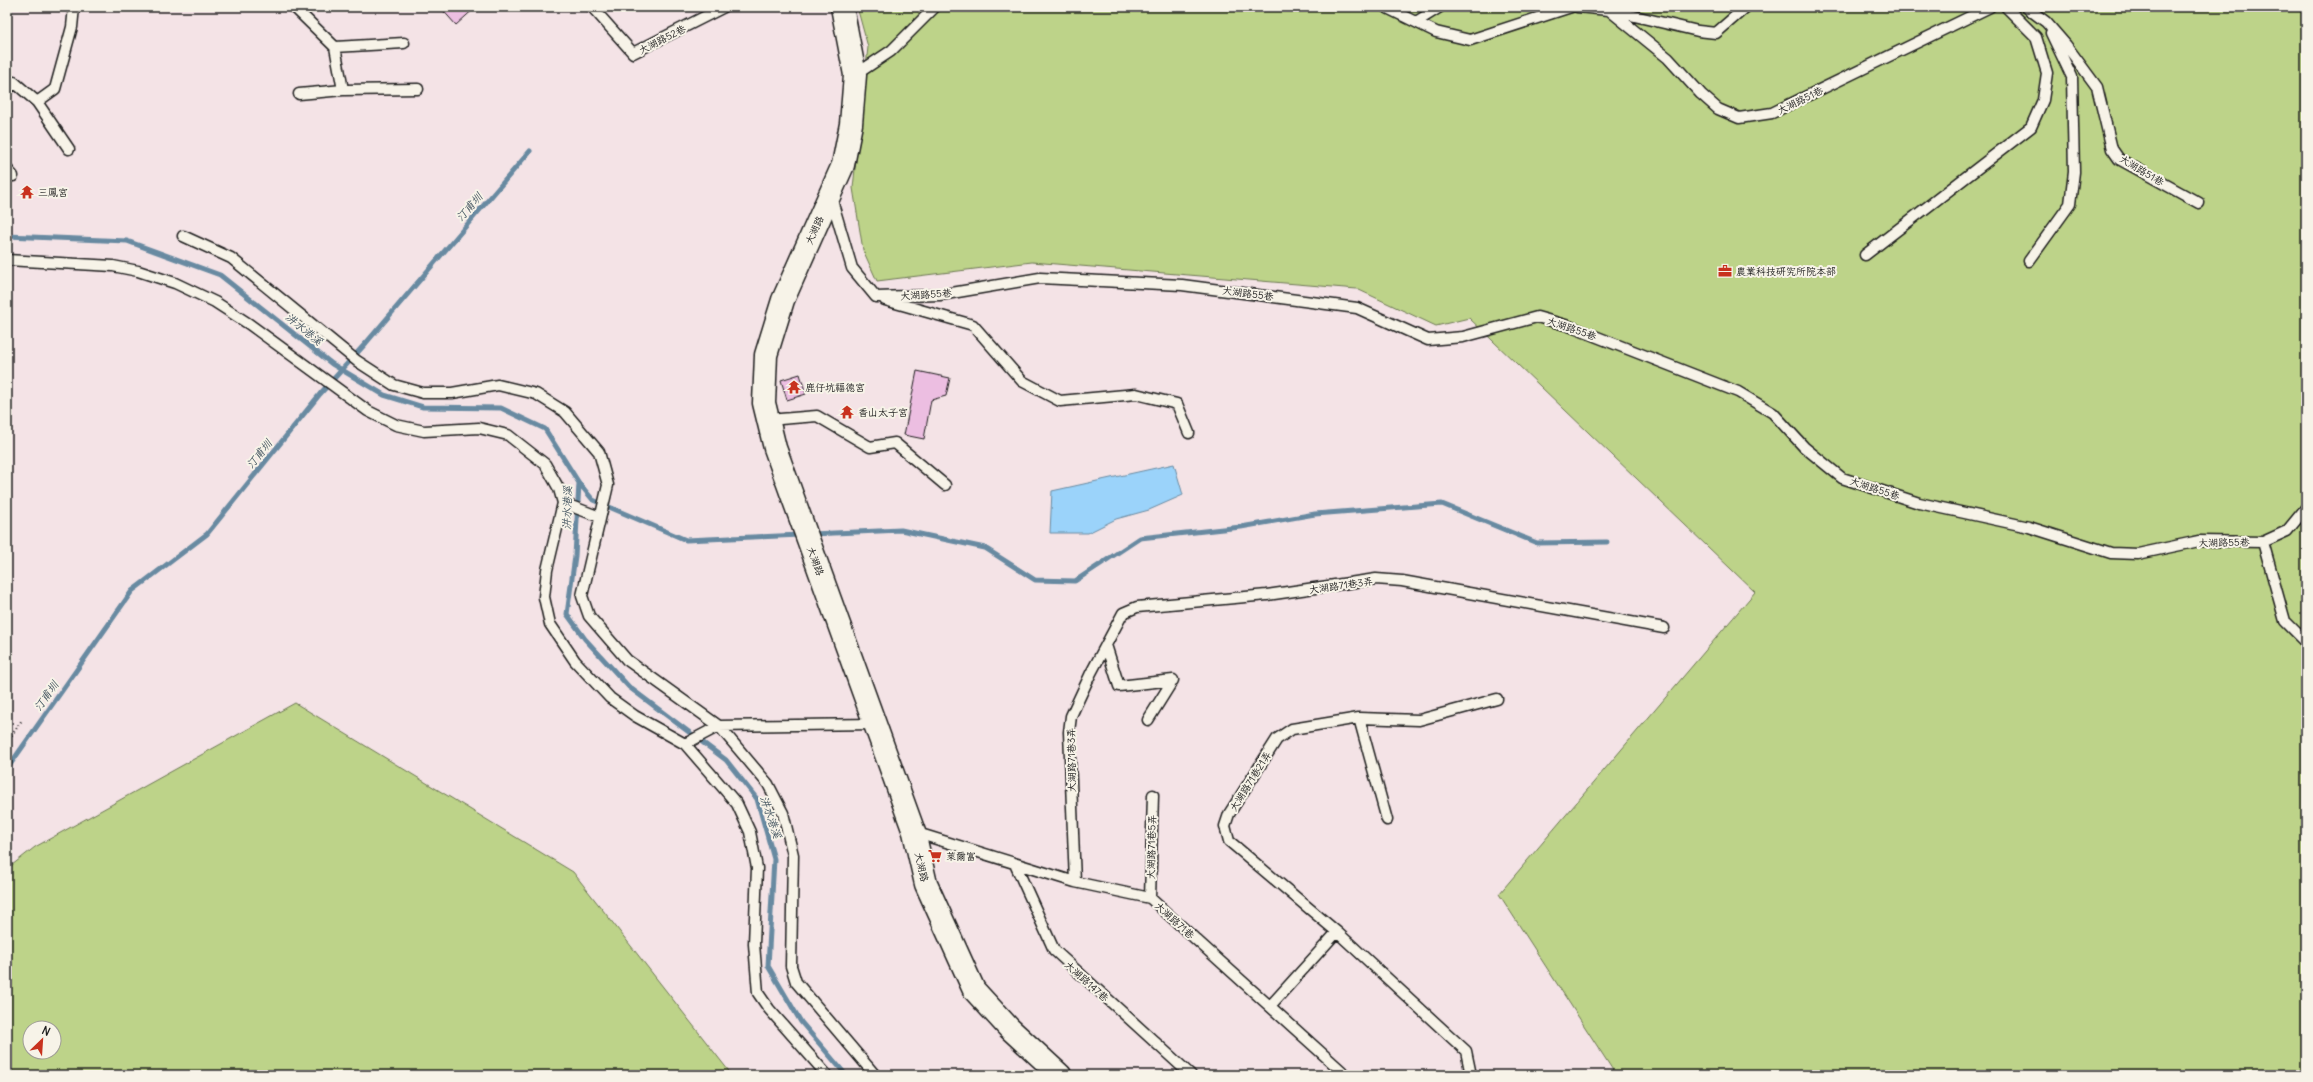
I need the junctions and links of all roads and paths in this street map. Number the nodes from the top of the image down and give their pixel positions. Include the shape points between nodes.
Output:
1 (74, 7) edge
2 (294, 7) edge
3 (592, 7) edge
4 (724, 7) edge
5 (842, 7) edge
6 (935, 7) edge
7 (1386, 7) edge
8 (1440, 7) edge
9 (1572, 7) edge
10 (1577, 7) edge
11 (1746, 7) edge
12 (1990, 7) edge
13 (2006, 7) edge
14 (2026, 7) edge
15 (1609, 10) junction
16 (1416, 22) junction
17 (2046, 22) junction
18 (404, 43) dead end
19 (335, 47) junction
20 (855, 75) junction
21 (418, 89) dead end
22 (7, 90) edge
23 (343, 90) junction
24 (299, 94) dead end
25 (37, 102) junction
26 (69, 149) dead end
27 (830, 193) junction
28 (2199, 203) dead end
29 (183, 236) dead end
30 (1865, 255) dead end
31 (7, 260) edge
32 (2029, 261) dead end
33 (876, 297) junction
34 (768, 420) junction
35 (1189, 433) dead end
36 (945, 485) dead end
37 (563, 503) junction
38 (2306, 508) edge
39 (600, 517) junction
40 (2263, 542) junction
41 (1664, 628) dead end
42 (2306, 642) edge
43 (1106, 645) junction
44 (1497, 700) dead end
45 (1359, 718) junction
46 (22, 720) dead end
47 (1148, 720) dead end
48 (876, 724) junction
49 (719, 726) junction
50 (7, 742) edge
51 (685, 744) junction
52 (1152, 795) dead end
53 (1387, 820) dead end
54 (914, 832) junction
55 (1015, 864) junction
56 (1075, 882) junction
57 (1150, 898) junction
58 (1337, 932) junction
59 (1270, 1006) junction
60 (827, 1075) edge
61 (875, 1075) edge
62 (1060, 1075) edge
63 (1191, 1075) edge
64 (1346, 1075) edge
65 (1470, 1075) edge

1 - 25 lane via 72,27 55,89
2 - 19 lane
3 - 4 lane, 大湖路52巷 via 633,53
5 - 20 street, 大湖路
6 - 20 lane via 891,51
7 - 16 lane
8 - 16 lane
9 - 16 lane via 1470,40 1436,32
10 - 15 lane
11 - 15 lane via 1716,33
12 - 15 lane, 大湖路51巷 via 1772,113 1739,118 1718,109 1668,58
13 - 30 lane via 2036,37 2047,73 2043,100 2031,127
14 - 17 lane, 大湖路51巷
17 - 28 lane, 大湖路51巷 via 2097,87 2112,149 2119,159
17 - 32 lane via 2072,77 2074,172 2070,204
18 - 19 lane
19 - 23 lane
20 - 27 street, 大湖路 via 851,124 843,165
21 - 23 lane
22 - 25 lane via 14,82
23 - 24 lane
25 - 26 lane
27 - 33 lane via 852,268
27 - 34 street, 大湖路 via 783,300 766,355 764,403
29 - 39 lane via 231,258 357,360 394,384 422,393 452,393 498,385 536,394 565,412 599,452 608,485
31 - 37 lane via 113,266 158,277 189,289 250,324 368,411 396,425 424,431 479,428 508,435 545,464 559,489
33 - 35 lane via 973,325 1022,381 1060,401 1136,394 1177,404
33 - 40 lane, 大湖路55巷 via 940,295 1040,278 1182,285 1358,308 1428,340 1463,337 1538,317 1569,326 1738,392 1773,413 1804,447 1842,478 1918,503 2029,527 2111,553 2138,554 2199,541
34 - 36 lane via 817,416 870,447 895,443
34 - 48 street, 大湖路 via 775,448
37 - 39 lane
37 - 51 lane via 547,570 544,597 550,624 575,661 610,698 635,716
38 - 40 lane, 大湖路55巷 via 2287,531
39 - 49 lane via 582,596 589,616 627,660
40 - 42 lane via 2285,621
41 - 43 lane, 大湖路71巷3弄 via 1402,581 1376,579 1267,595 1137,607 1123,613
43 - 47 lane via 1119,686 1174,680
43 - 56 lane, 大湖路71巷3弄 via 1071,716 1069,732
44 - 45 lane, 大湖路71巷21弄 via 1419,720
45 - 53 lane
45 - 58 lane, 大湖路71巷21弄 via 1292,729 1277,739 1229,814 1225,826 1229,841
46 - 50 path
48 - 49 lane
48 - 54 street, 大湖路
49 - 51 lane
49 - 61 lane via 768,784 783,813 793,855 791,966 796,982
51 - 60 lane via 737,804 750,832 757,868 754,944 758,993
52 - 57 lane, 大湖路71巷5弄
54 - 55 lane, 大湖路71巷
54 - 62 street, 大湖路 via 926,884 974,990 1008,1028
55 - 56 lane, 大湖路71巷
55 - 63 lane, 大湖路147巷 via 1054,950
56 - 57 lane, 大湖路71巷
57 - 59 lane, 大湖路71巷
58 - 59 lane
58 - 65 lane, 大湖路71巷21弄 via 1466,1051
59 - 64 lane, 大湖路71巷

